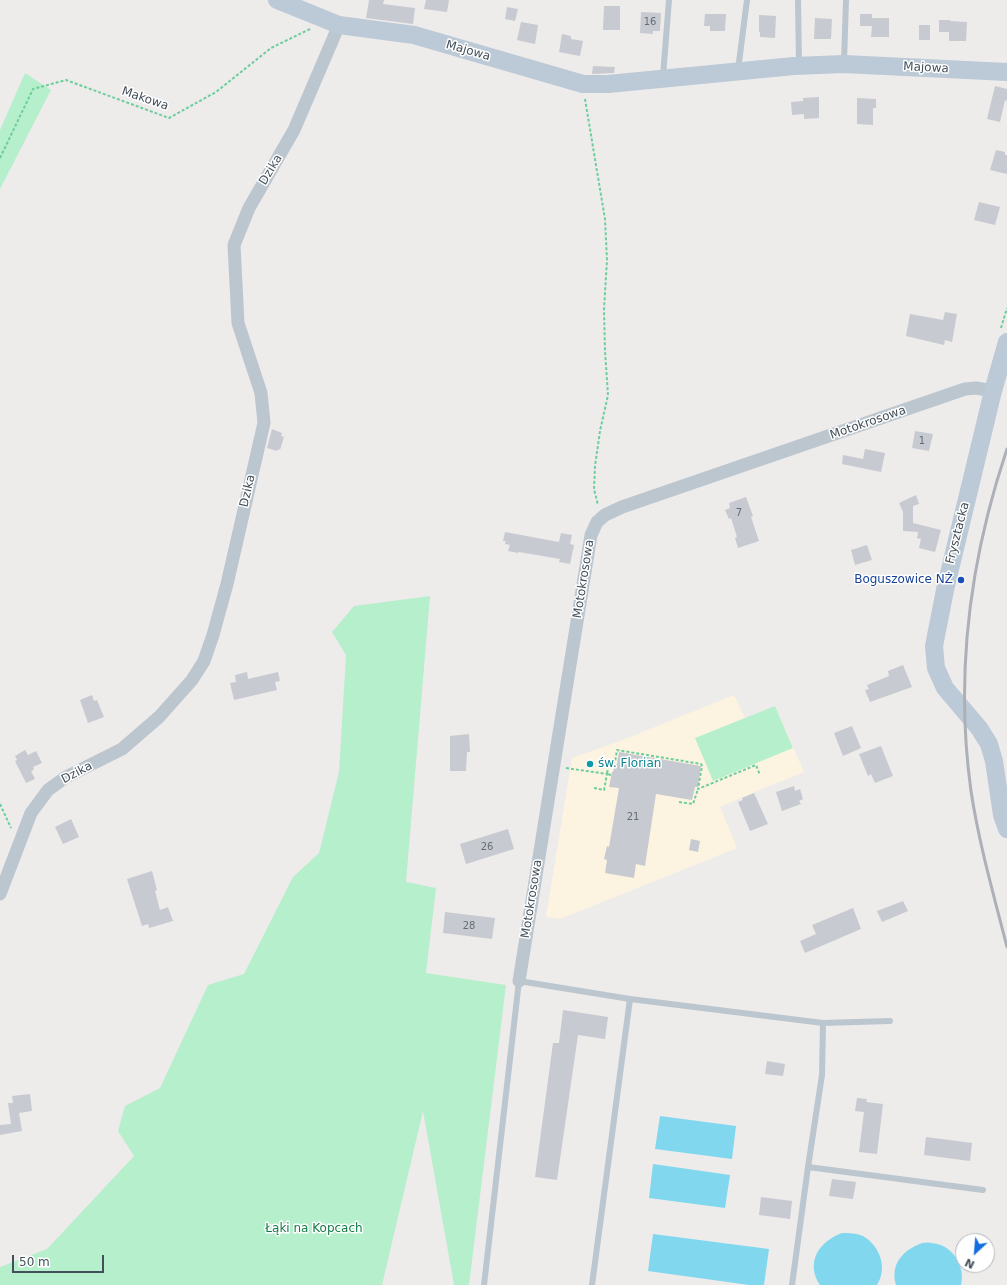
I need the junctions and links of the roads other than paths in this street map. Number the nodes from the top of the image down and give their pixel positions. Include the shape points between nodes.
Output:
1 (277, 0) edge
2 (669, 0) edge
3 (747, 0) edge
4 (798, 0) edge
5 (846, 0) edge
6 (333, 23) junction
7 (844, 64) junction
8 (799, 66) junction
9 (738, 71) junction
10 (1007, 72) edge
11 (662, 80) junction
12 (1007, 342) edge
13 (993, 391) junction
14 (1007, 829) edge
15 (0, 894) edge
16 (519, 981) junction
17 (630, 999) junction
18 (890, 1020) dead end
19 (823, 1023) junction
20 (808, 1168) junction
21 (983, 1190) dead end
22 (484, 1285) edge
23 (592, 1285) edge
24 (792, 1285) edge

1 - 6 street, Majowa
2 - 11 lane
3 - 9 lane
4 - 8 lane
5 - 7 lane
6 - 11 street, Majowa via 414,35 583,84
6 - 15 street, Dzika via 294,130 248,208 234,245 238,323 261,393 264,423 227,584 204,662 192,680 159,717 122,749 66,777 48,790 31,813
7 - 8 street, Majowa
7 - 10 street, Majowa
8 - 9 street, Majowa
9 - 11 street, Majowa
12 - 13 street, Frysztacka
13 - 14 street, Frysztacka via 934,646 936,668 945,688 979,728 989,744
13 - 16 street, Motokrosowa via 965,389 622,507 597,522 591,535
16 - 17 lane
16 - 22 lane
17 - 19 lane
17 - 23 lane
18 - 19 lane
19 - 20 lane via 822,1075
20 - 21 lane
20 - 24 lane

